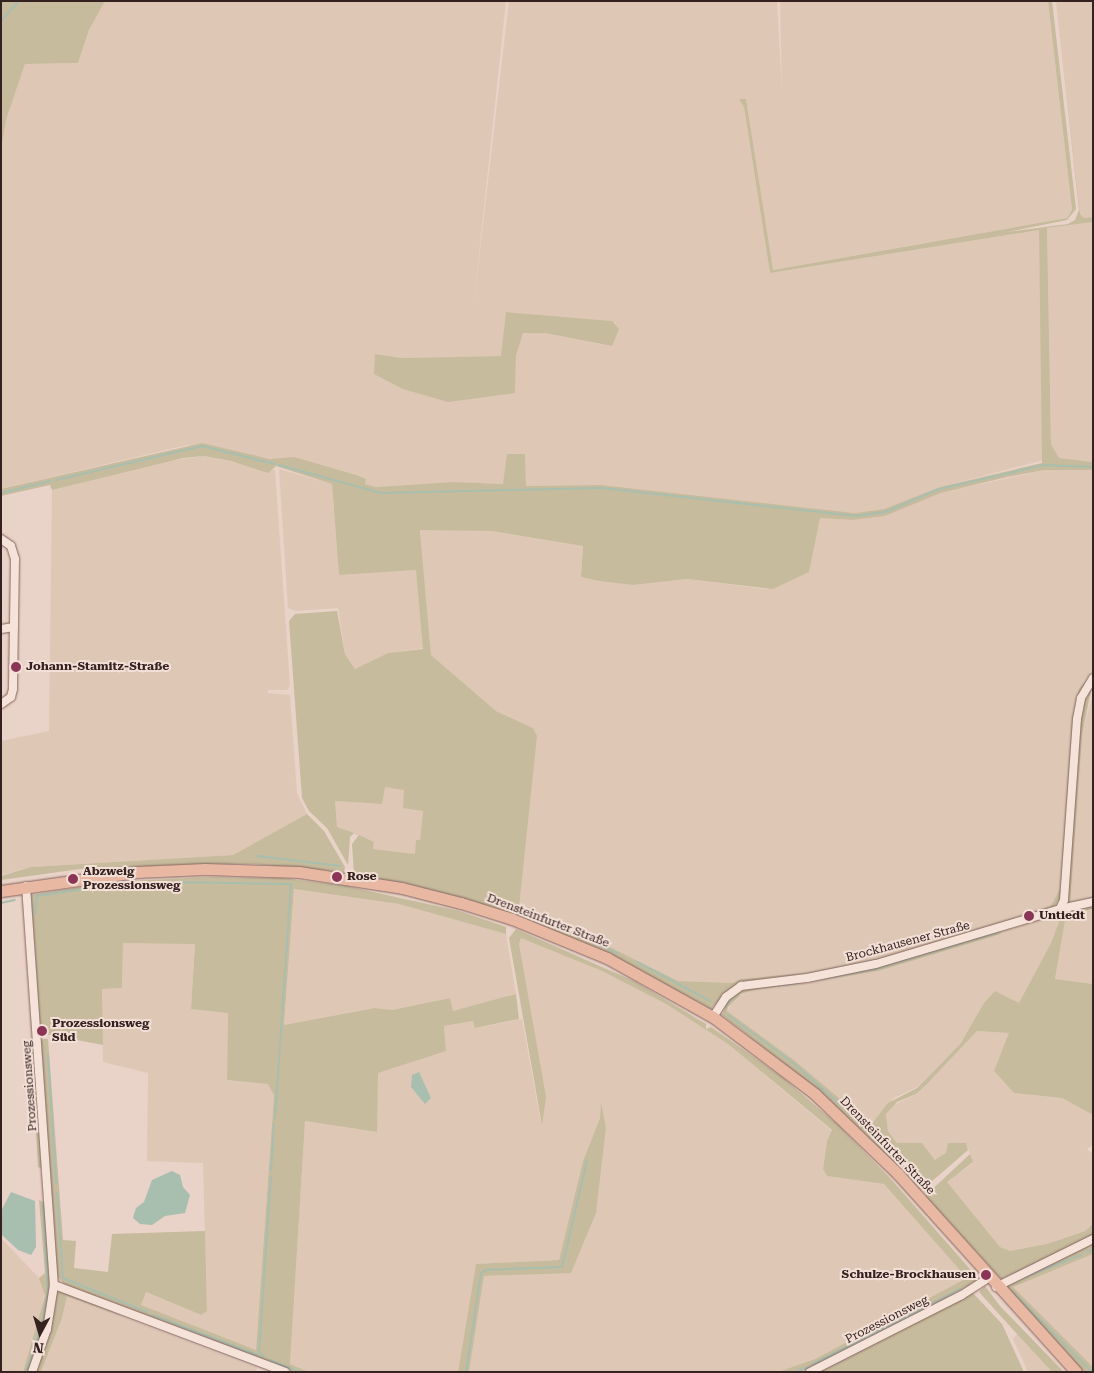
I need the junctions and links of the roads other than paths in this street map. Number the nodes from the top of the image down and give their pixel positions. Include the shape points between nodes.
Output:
1 (1, 539) edge
2 (14, 626) junction
3 (1, 630) edge
4 (1093, 678) edge
5 (1, 704) edge
6 (26, 886) junction
7 (1, 891) edge
8 (1093, 902) edge
9 (1060, 909) junction
10 (713, 1017) junction
11 (1093, 1239) edge
12 (988, 1278) junction
13 (54, 1285) junction
14 (996, 1287) junction
15 (32, 1372) edge
16 (285, 1372) edge
17 (810, 1372) edge
18 (1076, 1372) edge

1 - 2 street via 11,546 15,559
2 - 3 street
2 - 5 street via 13,690 11,697
4 - 9 street via 1081,698 1077,719 1064,900
6 - 7 main road, Drensteinfurter Straße
6 - 10 main road, Drensteinfurter Straße via 119,873 205,869 299,872 393,886 486,910 562,938 640,975
6 - 13 street, Prozessionsweg
8 - 9 street, Brockhausener Straße
9 - 10 street, Brockhausener Straße via 876,964 807,978 741,986 726,997
10 - 12 main road, Drensteinfurter Straße via 761,1050 842,1118 898,1174
11 - 14 street
12 - 14 main road, Drensteinfurter Straße
12 - 17 street, Prozessionsweg
13 - 15 street, Prozessionsweg via 47,1330
13 - 16 street
14 - 18 main road, Drensteinfurter Straße

